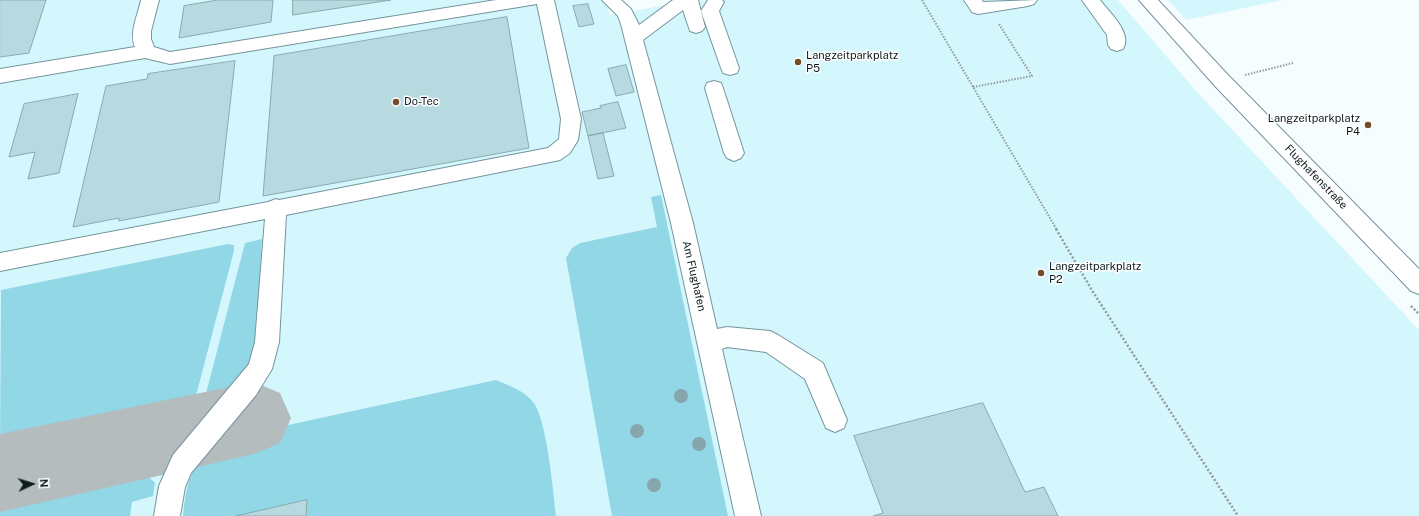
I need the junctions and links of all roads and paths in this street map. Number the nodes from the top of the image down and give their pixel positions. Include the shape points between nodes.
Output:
1 (150, 0) edge
2 (532, 0) edge
3 (545, 0) edge
4 (611, 0) edge
5 (684, 0) edge
6 (689, 0) edge
7 (922, 0) edge
8 (1028, 0) edge
9 (1091, 0) edge
10 (1148, 0) edge
11 (715, 2) dead end
12 (981, 3) edge
13 (696, 27) dead end
14 (634, 38) junction
15 (1118, 45) dead end
16 (145, 52) junction
17 (1293, 63) dead end
18 (730, 68) dead end
19 (0, 76) edge
20 (1240, 76) dead end
21 (973, 87) junction
22 (714, 88) dead end
23 (734, 153) dead end
24 (276, 207) junction
25 (0, 262) edge
26 (1419, 284) edge
27 (709, 341) junction
28 (835, 420) dead end
29 (167, 516) edge
30 (748, 516) edge
31 (1238, 516) edge

1 - 16 street via 141,43
2 - 16 street via 315,34 207,54 170,58 155,57
3 - 24 street via 571,119 571,132 564,148 553,155
4 - 14 street, Am Flughafen via 625,13
5 - 14 street
6 - 13 street
7 - 21 path
8 - 12 street
9 - 15 street via 1116,34
10 - 26 street, Flughafenstraße via 1222,81
11 - 18 street via 710,11
12 - 21 path via 1032,76
14 - 27 street, Am Flughafen via 682,223
16 - 19 street
17 - 20 path
21 - 31 path via 1094,292
22 - 23 street
24 - 25 street
24 - 29 street via 268,342 260,369 182,464 172,486
27 - 28 street via 727,337 770,342 814,372
27 - 30 street, Am Flughafen

